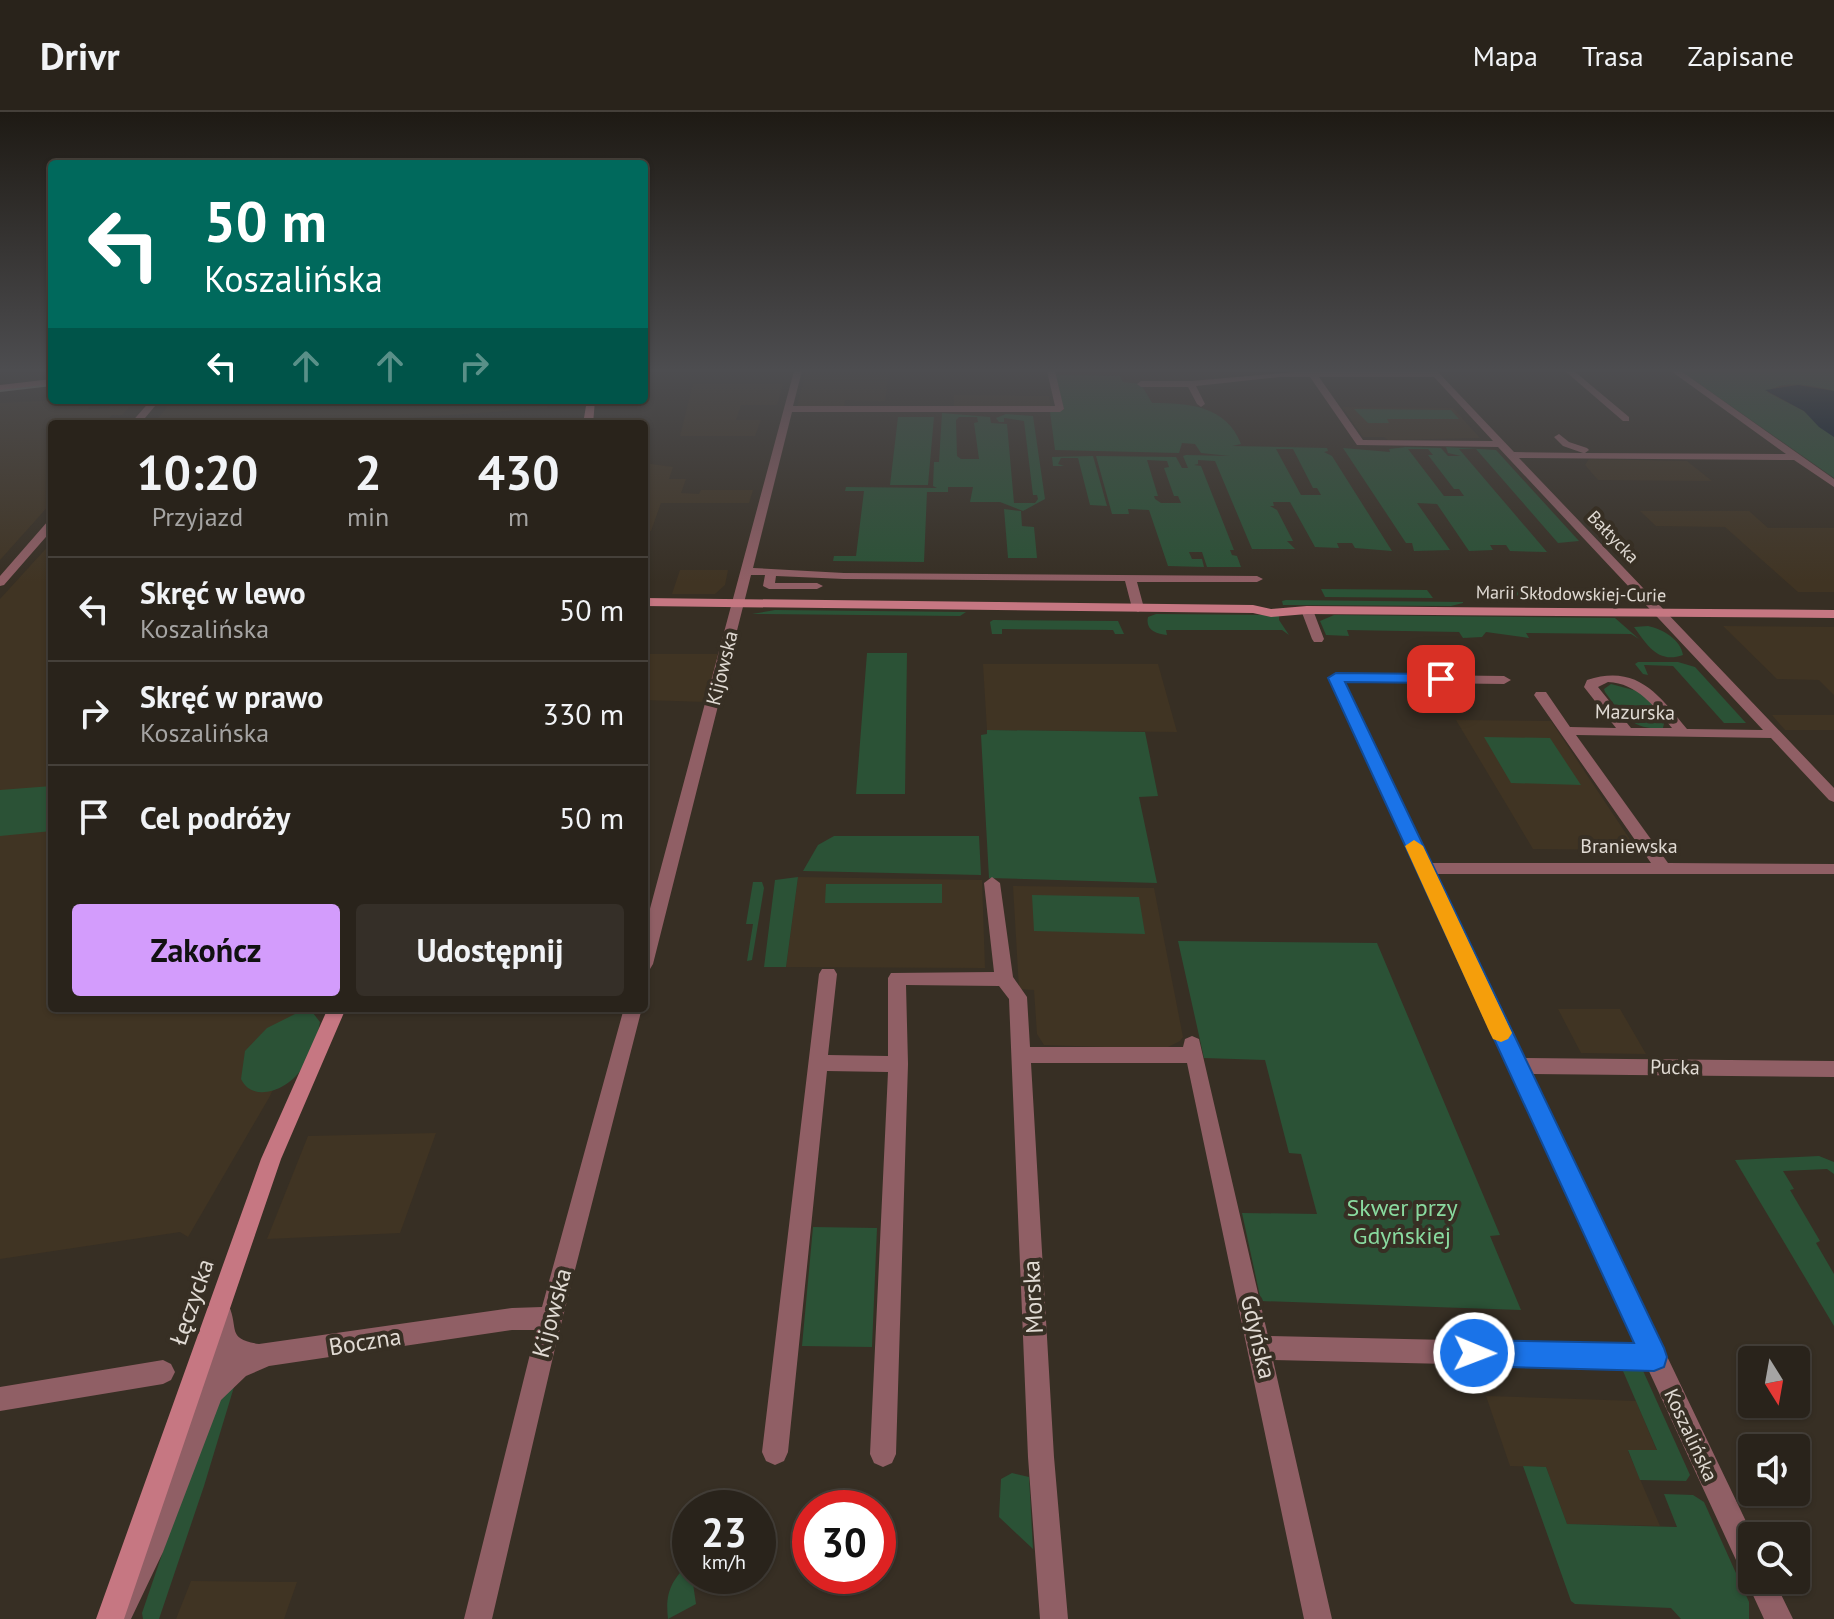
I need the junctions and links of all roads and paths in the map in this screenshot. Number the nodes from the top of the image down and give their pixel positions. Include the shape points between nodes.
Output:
1 (779, 441) edge
2 (1359, 441) edge
3 (1497, 441) edge
4 (1561, 441) edge
5 (1565, 441) edge
6 (1774, 441) edge
7 (1499, 444) junction
8 (1556, 454) junction
9 (1509, 455) junction
10 (1597, 455) junction
11 (1796, 457) junction
12 (1834, 484) edge
13 (48, 528) edge
14 (747, 571) junction
15 (771, 573) junction
16 (967, 577) junction
17 (1130, 578) junction
18 (1257, 579) dead end
19 (0, 583) edge
20 (817, 586) dead end
21 (967, 591) dead end
22 (648, 602) edge
23 (738, 605) junction
24 (1138, 608) junction
25 (1307, 610) junction
26 (648, 613) edge
27 (1660, 613) junction
28 (1834, 614) edge
29 (1318, 639) dead end
30 (1504, 680) dead end
31 (1541, 695) dead end
32 (1566, 731) junction
33 (1627, 732) junction
34 (1683, 733) junction
35 (1776, 734) junction
36 (1834, 797) edge
37 (1424, 868) junction
38 (1663, 868) junction
39 (1834, 869) edge
40 (992, 883) dead end
41 (648, 949) edge
42 (828, 974) dead end
43 (1004, 979) junction
44 (335, 1012) edge
45 (632, 1012) edge
46 (1020, 1055) junction
47 (817, 1063) junction
48 (898, 1064) junction
49 (1516, 1066) junction
50 (1834, 1069) edge
51 (222, 1301) junction
52 (551, 1318) junction
53 (1261, 1348) junction
54 (1449, 1352) dead end
55 (237, 1353) junction
56 (1474, 1353) dead end
57 (269, 1356) junction
58 (1654, 1357) junction
59 (163, 1372) dead end
60 (193, 1382) junction
61 (0, 1399) edge
62 (775, 1452) dead end
63 (883, 1454) dead end
64 (1738, 1534) edge
65 (1767, 1594) edge
66 (110, 1619) edge
67 (116, 1619) edge
68 (478, 1619) edge
69 (1054, 1619) edge
70 (1318, 1619) edge
71 (1779, 1619) edge

1 - 14 street, Kijowska
2 - 7 street
3 - 7 street, Bałtycka
4 - 8 street
5 - 10 street
6 - 11 street
7 - 9 street, Bałtycka
8 - 9 street
8 - 10 street
9 - 27 street, Bałtycka
10 - 11 street
11 - 12 street
13 - 19 street
14 - 15 street
14 - 23 street, Kijowska
15 - 16 street
15 - 20 street via 769,586
16 - 17 street
16 - 21 street
17 - 18 street
17 - 24 street
22 - 23 street, Marii Skłodowskiej-Curie
23 - 24 street, Marii Skłodowskiej-Curie
23 - 26 street, Marii Skłodowskiej-Curie
23 - 41 street, Kijowska
24 - 25 street, Marii Skłodowskiej-Curie
25 - 27 street, Marii Skłodowskiej-Curie
25 - 29 street
27 - 28 street, Marii Skłodowskiej-Curie
27 - 35 street, Bałtycka
30 - 37 street, Koszalińska via 1336,678
31 - 32 street
32 - 33 street, Mazurska
32 - 38 street, Mazurska
33 - 34 street, Mazurska
33 - 34 street via 1592,683 1609,678 1646,688
34 - 35 street, Mazurska
35 - 36 street, Bałtycka
37 - 38 street, Braniewska
37 - 49 street, Koszalińska
38 - 39 street, Braniewska
40 - 43 street, Morska
42 - 47 street
43 - 46 street, Morska via 1018,997
43 - 48 street via 897,978
44 - 51 street, Łęczycka via 271,1159
45 - 52 street, Kijowska
46 - 53 street, Gdyńska via 1194,1050
46 - 69 street, Morska
47 - 48 street
47 - 62 street
48 - 63 street
49 - 50 street, Pucka
49 - 58 street, Koszalińska
51 - 55 street via 222,1337
51 - 60 street, Łęczycka
52 - 57 street, Boczna via 512,1319
52 - 68 street, Kijowska
53 - 54 street
53 - 70 street, Gdyńska
55 - 57 street, Boczna
55 - 60 street via 215,1359
56 - 58 street
57 - 67 street via 238,1367 212,1392 150,1552
58 - 64 street, Koszalińska
59 - 61 street
60 - 66 street, Łęczycka
65 - 71 street

